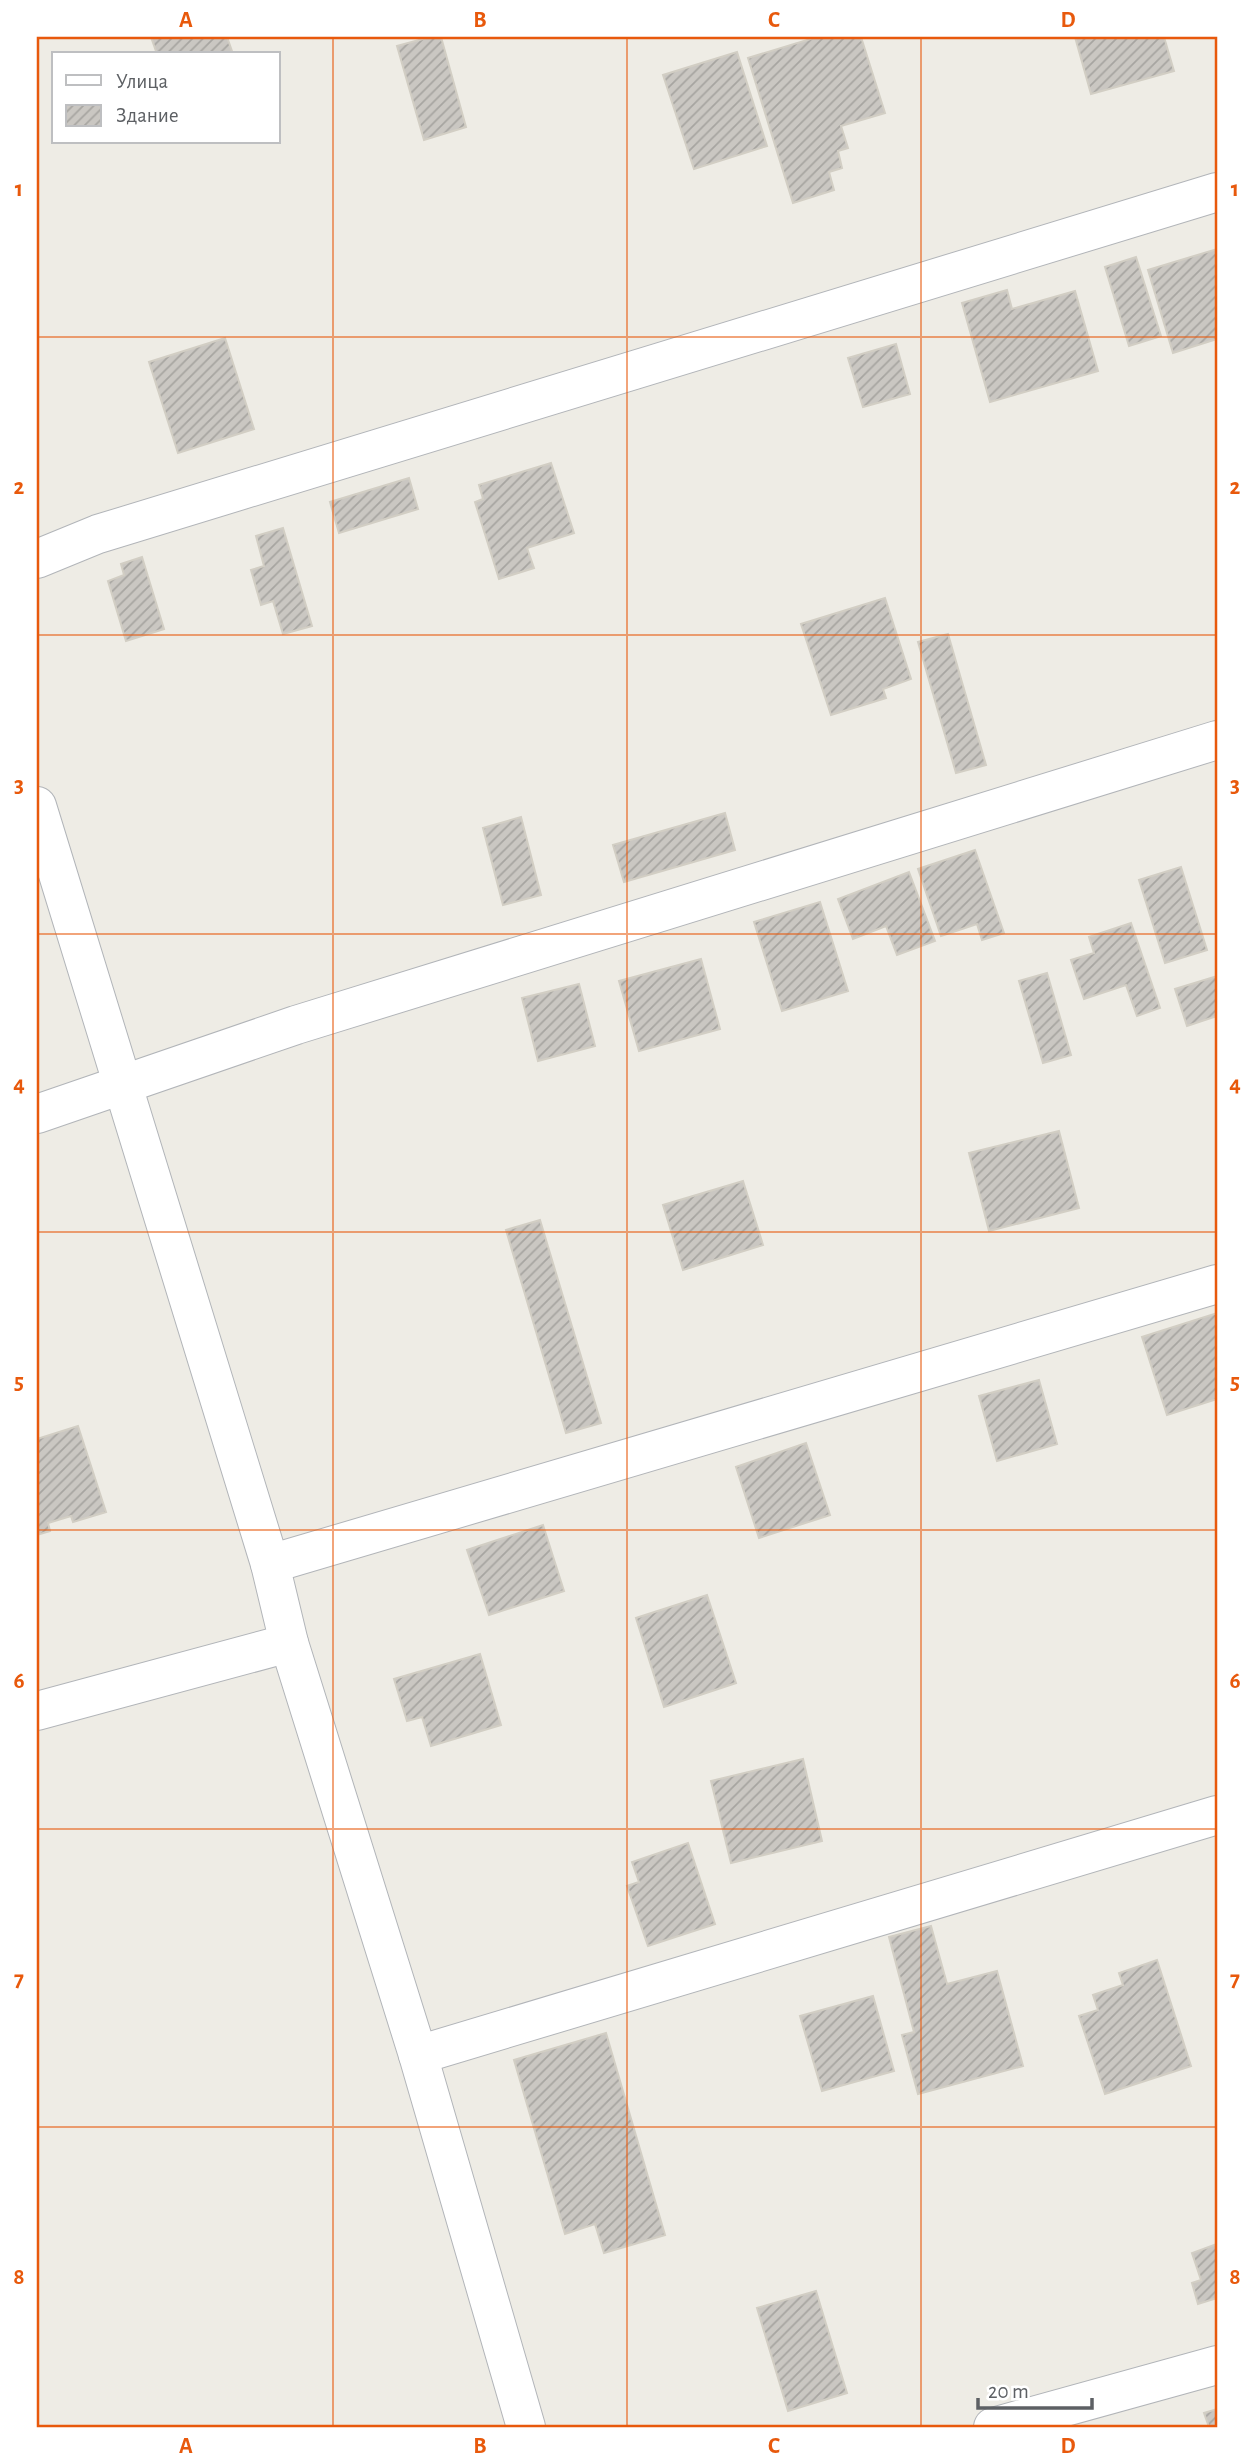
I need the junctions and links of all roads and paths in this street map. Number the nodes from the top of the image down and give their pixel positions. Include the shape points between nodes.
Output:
1 (1217, 192) edge
2 (37, 559) edge
3 (1217, 740) edge
4 (37, 806) edge
5 (123, 1087) junction
6 (37, 1114) edge
7 (1217, 1284) edge
8 (270, 1564) junction
9 (289, 1643) junction
10 (37, 1711) edge
11 (1217, 1815) edge
12 (418, 2055) junction
13 (1217, 2365) edge
14 (526, 2427) edge
15 (993, 2427) edge

1 - 2 street via 98,534
3 - 5 street via 296,1025
4 - 5 street
5 - 6 street
5 - 8 street
7 - 8 street
8 - 9 street
9 - 10 street
9 - 12 street
11 - 12 street
12 - 14 street
13 - 15 street

